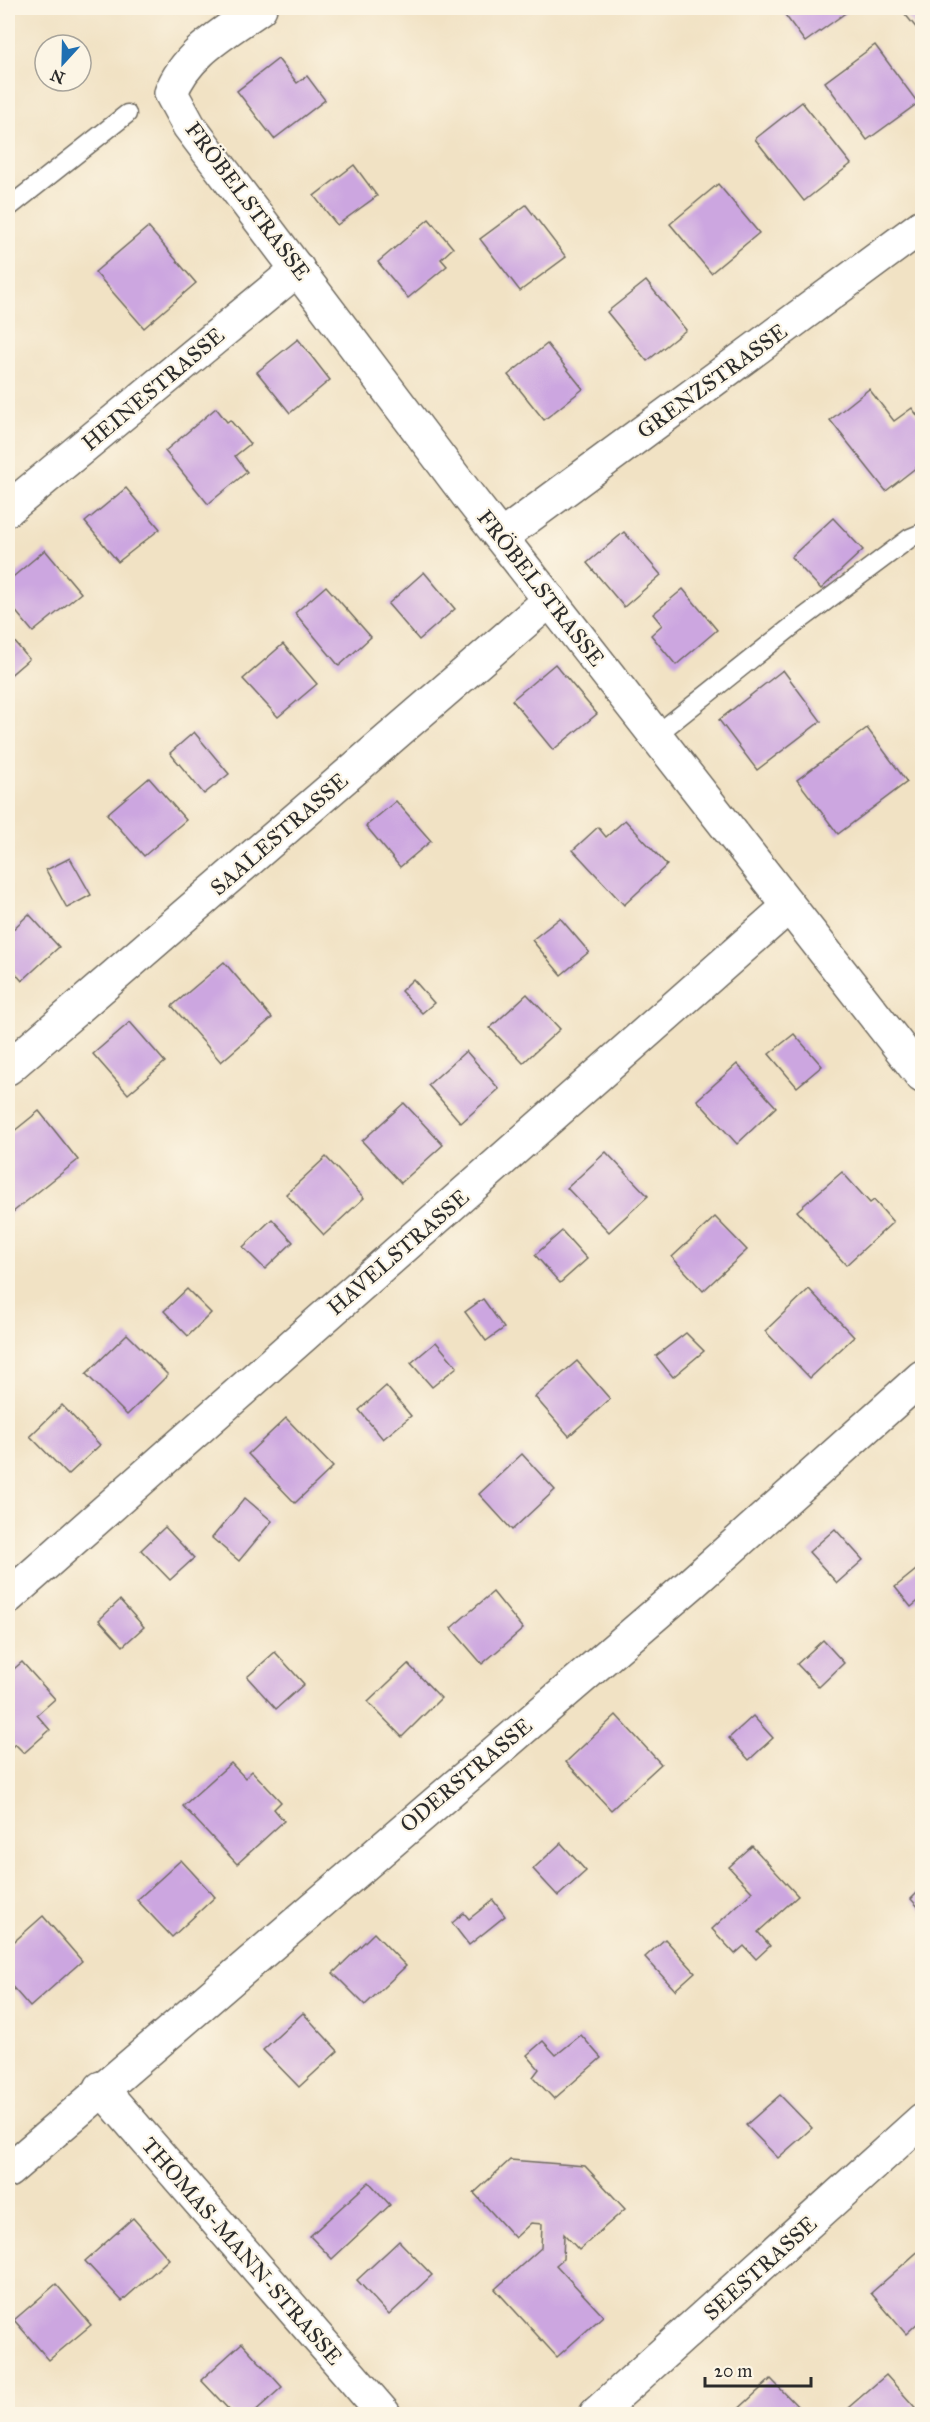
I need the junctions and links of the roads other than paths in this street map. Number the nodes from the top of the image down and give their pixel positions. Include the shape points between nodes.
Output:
1 (260, 8) edge
2 (127, 114) dead end
3 (8, 208) edge
4 (922, 226) edge
5 (298, 269) junction
6 (8, 509) edge
7 (922, 533) edge
8 (501, 537) junction
9 (550, 600) junction
10 (656, 735) junction
11 (788, 907) junction
12 (8, 1068) edge
13 (922, 1076) edge
14 (922, 1377) edge
15 (8, 1597) edge
16 (101, 2088) junction
17 (922, 2120) edge
18 (8, 2171) edge
19 (384, 2415) edge
20 (596, 2415) edge

1 - 5 street, FRÖBELSTRASSE via 194,56 179,73 171,93 189,126
2 - 3 lane
4 - 8 street, GRENZSTRASSE
5 - 6 street, HEINESTRASSE
5 - 8 street, FRÖBELSTRASSE
7 - 10 lane via 795,624
8 - 9 street, FRÖBELSTRASSE
9 - 10 street, FRÖBELSTRASSE
9 - 12 street, SAALESTRASSE
10 - 11 street, FRÖBELSTRASSE
11 - 13 street, FRÖBELSTRASSE
11 - 15 street, HAVELSTRASSE
14 - 16 street, ODERSTRASSE via 692,1583
16 - 18 street, ODERSTRASSE
16 - 19 street, THOMAS-MANN-STRASSE
17 - 20 street, SEESTRASSE

